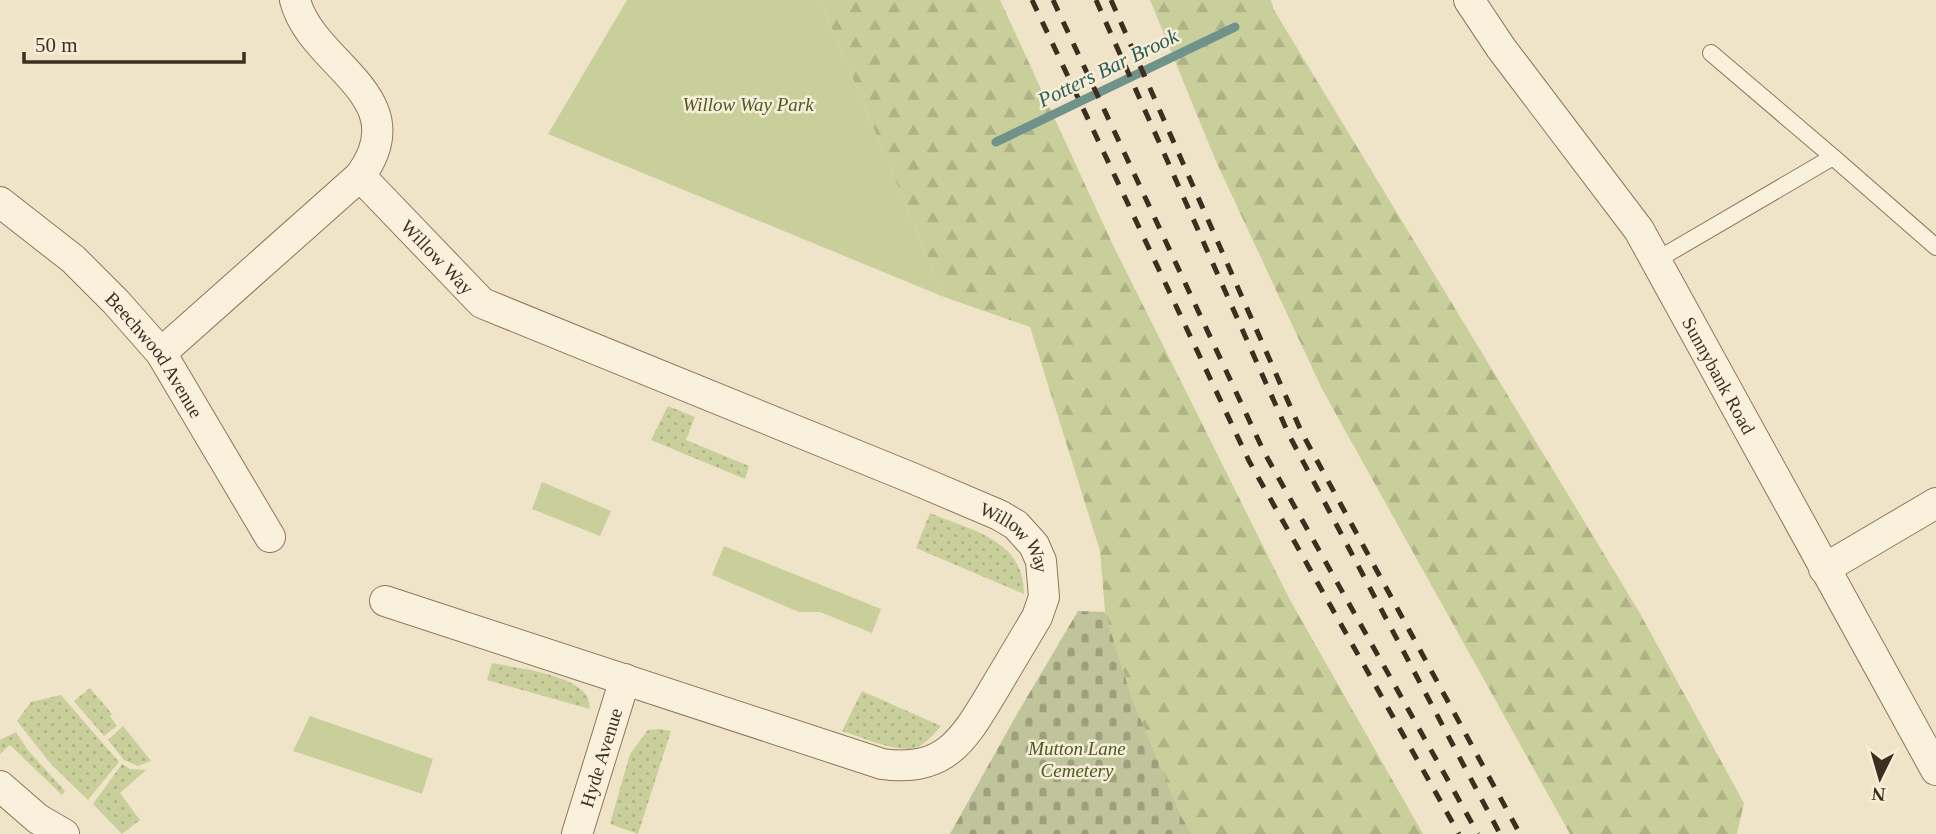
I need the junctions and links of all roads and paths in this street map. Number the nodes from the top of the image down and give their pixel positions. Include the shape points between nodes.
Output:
1 (295, 0) edge
2 (1470, 0) edge
3 (1711, 53) dead end
4 (1833, 157) junction
5 (360, 176) junction
6 (0, 202) edge
7 (1936, 247) edge
8 (1656, 261) junction
9 (161, 353) junction
10 (1936, 503) edge
11 (270, 537) dead end
12 (1824, 569) junction
13 (385, 601) dead end
14 (625, 679) junction
15 (1936, 769) edge
16 (0, 786) edge
17 (64, 834) edge
18 (577, 834) edge

1 - 5 street via 308,26 375,112 376,144
2 - 8 street, Sunnybank Road via 1639,230
3 - 4 lane
4 - 7 lane
4 - 8 lane
5 - 9 street
5 - 14 street, Willow Way via 482,303 999,515 1024,533 1041,561 1044,597 1037,617 970,730 955,747 915,766 882,764
6 - 9 street, Beechwood Avenue via 73,259
8 - 12 street, Sunnybank Road
9 - 11 street, Beechwood Avenue
10 - 12 street
12 - 15 street, Sunnybank Road
13 - 14 street, Willow Way
14 - 18 street, Hyde Avenue
16 - 17 street via 38,819

